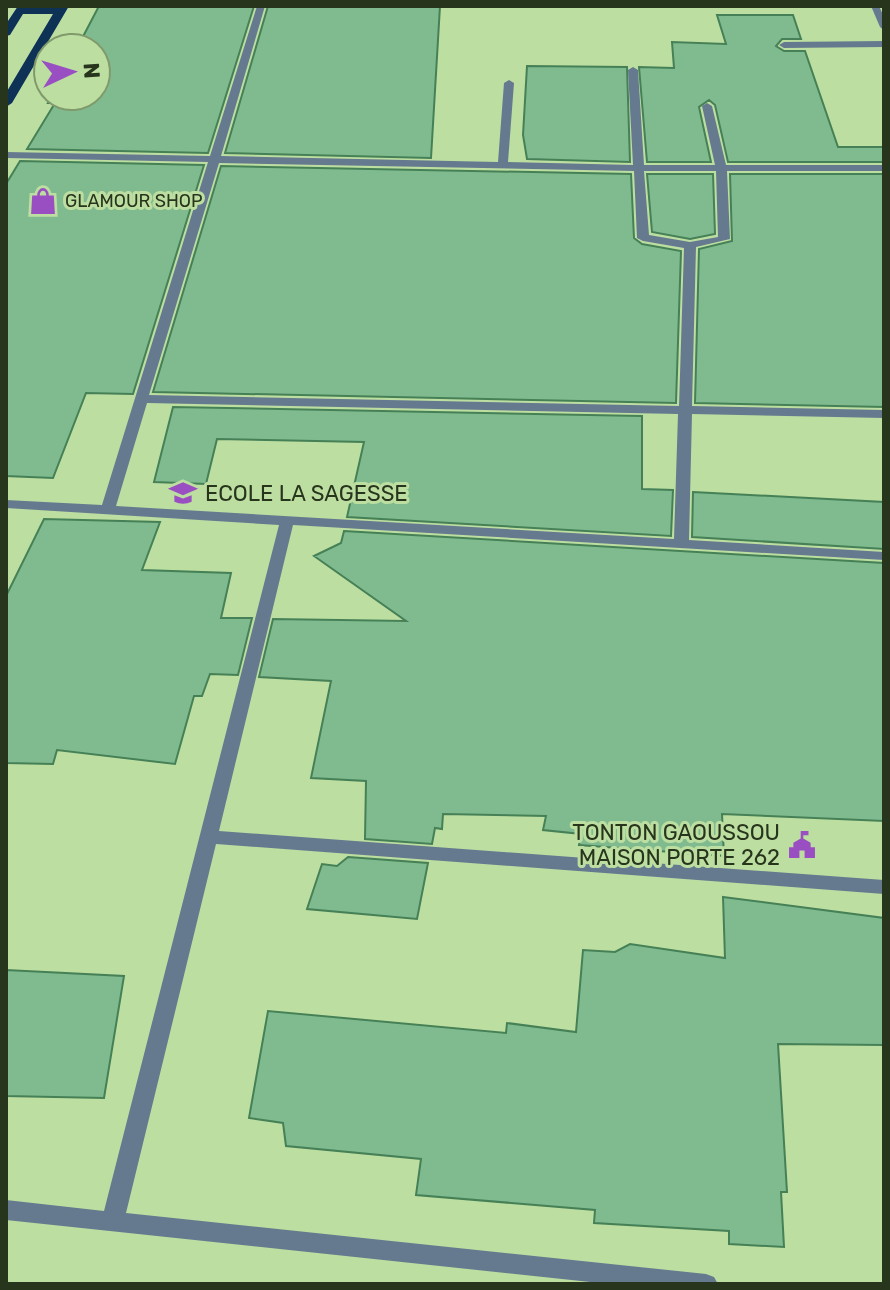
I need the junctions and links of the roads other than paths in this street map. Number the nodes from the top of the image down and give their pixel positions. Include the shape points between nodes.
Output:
1 (261, 6) edge
2 (875, 6) edge
3 (22, 8) edge
4 (63, 9) edge
5 (884, 27) edge
6 (6, 33) edge
7 (884, 44) edge
8 (784, 45) dead end
9 (633, 70) dead end
10 (509, 83) dead end
11 (6, 103) edge
12 (707, 106) dead end
13 (6, 155) edge
14 (216, 159) junction
15 (503, 165) junction
16 (721, 166) junction
17 (638, 168) junction
18 (884, 168) edge
19 (690, 245) junction
20 (140, 399) junction
21 (687, 410) junction
22 (884, 414) edge
23 (6, 504) edge
24 (108, 510) junction
25 (287, 521) junction
26 (681, 544) junction
27 (884, 556) edge
28 (208, 837) junction
29 (884, 887) edge
30 (6, 1210) edge
31 (113, 1219) junction
32 (706, 1284) edge

1 - 14 street
2 - 5 street
3 - 4 main road
3 - 6 main road
4 - 11 main road
7 - 8 street
9 - 17 street
10 - 15 street
12 - 16 street
13 - 14 street
14 - 15 street
14 - 20 street
15 - 17 street
16 - 17 street
16 - 18 street
16 - 19 street via 724,239
17 - 19 street via 640,234
19 - 21 street
20 - 21 street
20 - 24 street
21 - 22 street
21 - 26 street
23 - 24 street
24 - 25 street
25 - 26 street
25 - 28 street
26 - 27 street
28 - 29 street
28 - 31 street
30 - 31 street
31 - 32 street

